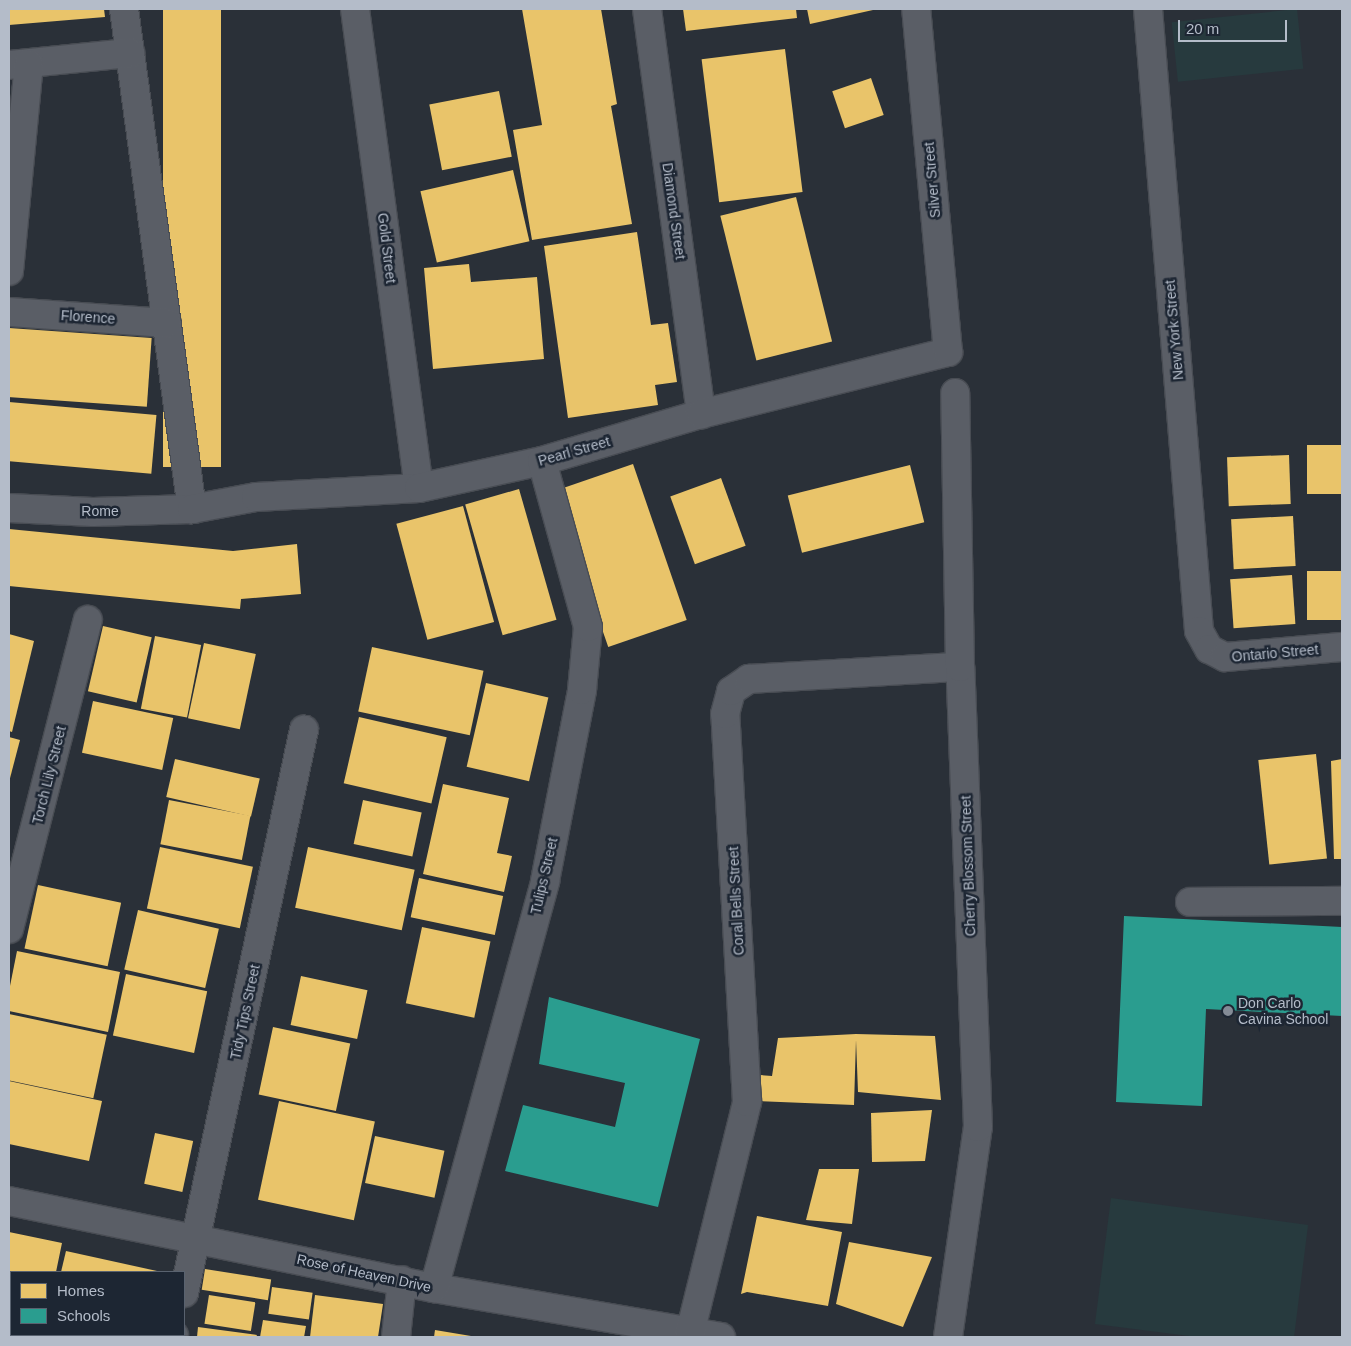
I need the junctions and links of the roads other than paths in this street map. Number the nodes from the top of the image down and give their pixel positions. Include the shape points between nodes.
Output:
1 (124, 9) edge
2 (355, 9) edge
3 (647, 9) edge
4 (916, 9) edge
5 (1148, 9) edge
6 (130, 53) junction
7 (19, 65) edge
8 (9, 271) edge
9 (9, 312) edge
10 (167, 323) junction
11 (948, 352) joint
12 (955, 393) dead end
13 (701, 414) junction
14 (542, 461) junction
15 (419, 488) junction
16 (9, 508) edge
17 (192, 509) junction
18 (88, 620) dead end
19 (1342, 647) edge
20 (1209, 649) joint
21 (960, 667) junction
22 (304, 730) dead end
23 (1342, 901) edge
24 (1190, 902) dead end
25 (9, 929) edge
26 (9, 1201) edge
27 (197, 1237) junction
28 (402, 1280) junction
29 (185, 1288) edge
30 (434, 1288) junction
31 (690, 1334) edge
32 (396, 1337) edge
33 (721, 1337) edge
34 (948, 1337) edge

1 - 6 street
2 - 15 street, Gold Street
3 - 13 street, Diamond Street
4 - 11 street, Silver Street
5 - 20 street, New York Street via 1199,631
6 - 7 street
6 - 10 street
7 - 8 street
9 - 10 street, Florence
10 - 17 street
11 - 13 street, Pearl Street
12 - 21 street, Cherry Blossom Street
13 - 14 street, Pearl Street
14 - 15 street, Pearl Street
14 - 30 street, Tulips Street via 588,627 582,690 545,881
15 - 17 street, Pearl Street via 256,496
16 - 17 street, Rome via 92,512
18 - 25 street, Torch Lily Street
19 - 20 street, Ontario Street via 1224,657
21 - 31 street, Coral Bells Street via 749,680 731,692 725,714 747,1102
21 - 34 street, Cherry Blossom Street via 978,1127
22 - 27 street, Tidy Tips Street
23 - 24 street
26 - 27 street, Rose of Heaven Drive
27 - 28 street, Rose of Heaven Drive
27 - 29 street, Tidy Tips Street
28 - 30 street, Rose of Heaven Drive
28 - 32 street
30 - 31 street, Rose of Heaven Drive
31 - 33 street, Rose of Heaven Drive

